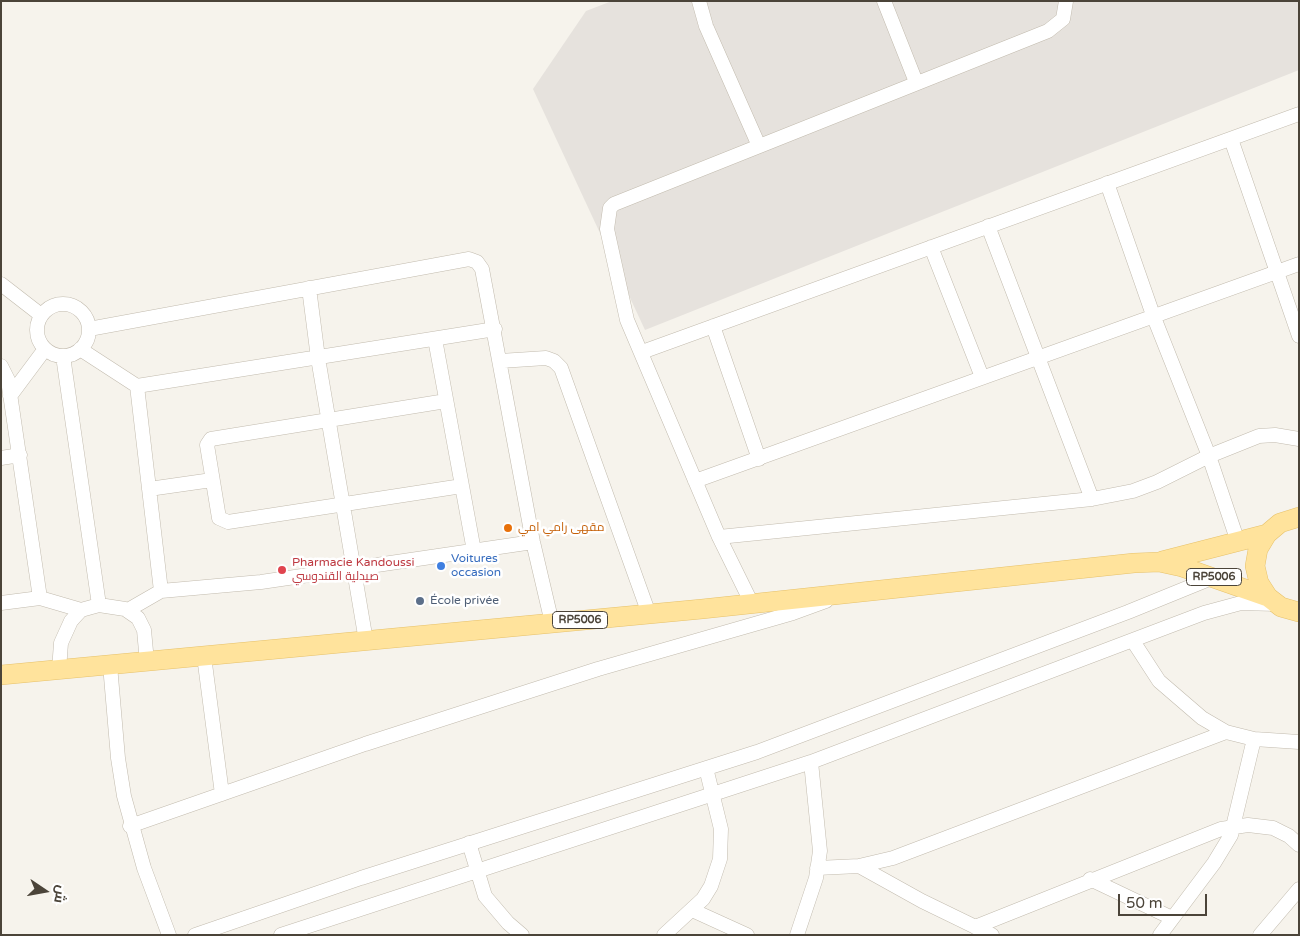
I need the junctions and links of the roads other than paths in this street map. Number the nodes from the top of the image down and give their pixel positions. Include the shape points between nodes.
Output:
1 (699, 1) edge
2 (884, 1) edge
3 (1066, 1) edge
4 (916, 82) junction
5 (1299, 114) edge
6 (1231, 139) junction
7 (759, 146) junction
8 (1107, 183) junction
9 (988, 226) junction
10 (931, 247) junction
11 (1299, 264) edge
12 (1276, 273) junction
13 (1, 284) edge
14 (309, 288) junction
15 (41, 315) junction
16 (1153, 315) junction
17 (713, 326) junction
18 (89, 329) junction
19 (495, 329) junction
20 (1298, 329) edge
21 (435, 339) junction
22 (45, 349) junction
23 (80, 349) junction
24 (642, 352) junction
25 (63, 356) junction
26 (1038, 357) junction
27 (318, 358) junction
28 (500, 361) junction
29 (1, 366) edge
30 (982, 377) junction
31 (137, 386) junction
32 (10, 396) junction
33 (446, 401) junction
34 (328, 421) junction
35 (1299, 439) edge
36 (20, 455) junction
37 (1209, 456) junction
38 (1, 458) edge
39 (759, 459) junction
40 (212, 480) junction
41 (695, 481) junction
42 (462, 486) junction
43 (149, 489) junction
44 (1092, 499) junction
45 (343, 504) junction
46 (1299, 517) edge
47 (1267, 534) junction
48 (719, 537) junction
49 (533, 542) junction
50 (1238, 542) junction
51 (474, 551) junction
52 (1159, 562) junction
53 (353, 568) junction
54 (1214, 577) junction
55 (161, 591) junction
56 (844, 594) junction
57 (40, 598) junction
58 (1272, 601) junction
59 (1, 603) edge
60 (752, 604) junction
61 (99, 605) junction
62 (82, 610) junction
63 (128, 610) junction
64 (1298, 612) edge
65 (650, 614) junction
66 (552, 623) junction
67 (366, 641) junction
68 (1134, 641) junction
69 (204, 656) junction
70 (147, 662) junction
71 (110, 665) junction
72 (59, 670) junction
73 (1, 675) edge
74 (1226, 732) junction
75 (1254, 739) junction
76 (1299, 742) edge
77 (811, 762) junction
78 (706, 768) junction
79 (222, 794) junction
80 (713, 794) junction
81 (130, 826) junction
82 (1234, 826) junction
83 (469, 843) junction
84 (1299, 846) edge
85 (859, 866) junction
86 (817, 868) junction
87 (476, 871) junction
88 (1090, 879) junction
89 (1299, 889) edge
90 (692, 910) junction
91 (1172, 918) junction
92 (974, 927) junction
93 (169, 935) edge
94 (195, 935) edge
95 (281, 935) edge
96 (522, 935) edge
97 (664, 935) edge
98 (747, 935) edge
99 (797, 935) edge
100 (992, 935) edge
101 (1160, 935) edge
102 (1260, 935) edge

1 - 7 street via 703,20
2 - 4 street
3 - 4 street via 1063,20 1048,31
4 - 7 street
5 - 6 street
6 - 8 street
6 - 12 street
7 - 24 street via 610,208 607,229 623,306
8 - 9 street
8 - 16 street
9 - 10 street
9 - 26 street
10 - 17 street
10 - 30 street
11 - 12 street
12 - 16 street
12 - 20 street
13 - 15 street
14 - 18 street
14 - 19 street via 473,260 482,269
14 - 27 street
15 - 18 street via 55,305 71,305 84,316
15 - 22 street via 37,332 38,340
16 - 26 street
16 - 37 street
17 - 24 street
17 - 39 street
18 - 23 street via 87,340
19 - 21 street
19 - 28 street
21 - 27 street
21 - 33 street
22 - 25 street
22 - 32 street
23 - 25 street
23 - 31 street
24 - 41 street
25 - 61 street
26 - 30 street
26 - 44 street
27 - 31 street
27 - 34 street
28 - 49 street
28 - 65 street via 546,358 561,368
29 - 32 street via 8,380
30 - 39 street
31 - 43 street
32 - 36 street
33 - 34 street
33 - 42 street
34 - 40 street via 211,439 207,444
34 - 45 street
35 - 37 street via 1258,436
36 - 38 street
36 - 57 street
37 - 44 street via 1133,491
37 - 50 street
39 - 41 street
40 - 43 street
40 - 45 street via 219,518 225,522
41 - 48 street
42 - 45 street
42 - 51 street
43 - 55 street
44 - 48 street
45 - 53 street
46 - 47 main road, RP5006 via 1280,523
47 - 50 main road, RP5006
47 - 58 main road, RP5006 via 1258,549 1255,566 1259,582
48 - 60 street
49 - 51 street
49 - 66 street
50 - 52 main road, RP5006
51 - 53 street
52 - 54 main road, RP5006
52 - 56 main road, RP5006
53 - 55 street via 261,582
53 - 67 street
54 - 58 main road, RP5006
54 - 78 street via 840,722
55 - 63 street
56 - 60 main road, RP5006
56 - 79 street via 793,613 402,732
57 - 59 street
57 - 62 street
58 - 64 main road, RP5006
58 - 68 street via 1227,606
60 - 65 main road, RP5006
61 - 62 street
61 - 63 street
62 - 72 street via 71,621 64,636
63 - 70 street via 138,618 144,630
65 - 66 main road, RP5006
66 - 67 main road, RP5006
67 - 69 main road, RP5006
68 - 74 street via 1148,667 1172,694
68 - 77 street
69 - 70 main road, RP5006
69 - 79 street
70 - 71 main road, RP5006
71 - 72 main road, RP5006
71 - 81 street via 118,758
72 - 73 main road, RP5006
74 - 75 street
74 - 85 street via 893,858
75 - 76 street
75 - 82 street
77 - 80 street
77 - 86 street via 819,830
78 - 80 street
78 - 83 street
79 - 81 street
80 - 87 street
80 - 90 street via 721,829 720,859 711,886
81 - 93 street
82 - 84 street via 1273,828 1289,836
82 - 88 street
82 - 91 street via 1224,848
83 - 87 street
83 - 94 street
85 - 86 street
85 - 92 street
86 - 99 street
87 - 95 street
87 - 96 street via 490,903
88 - 91 street
88 - 92 street
89 - 102 street
90 - 97 street
90 - 98 street
91 - 101 street
92 - 100 street

